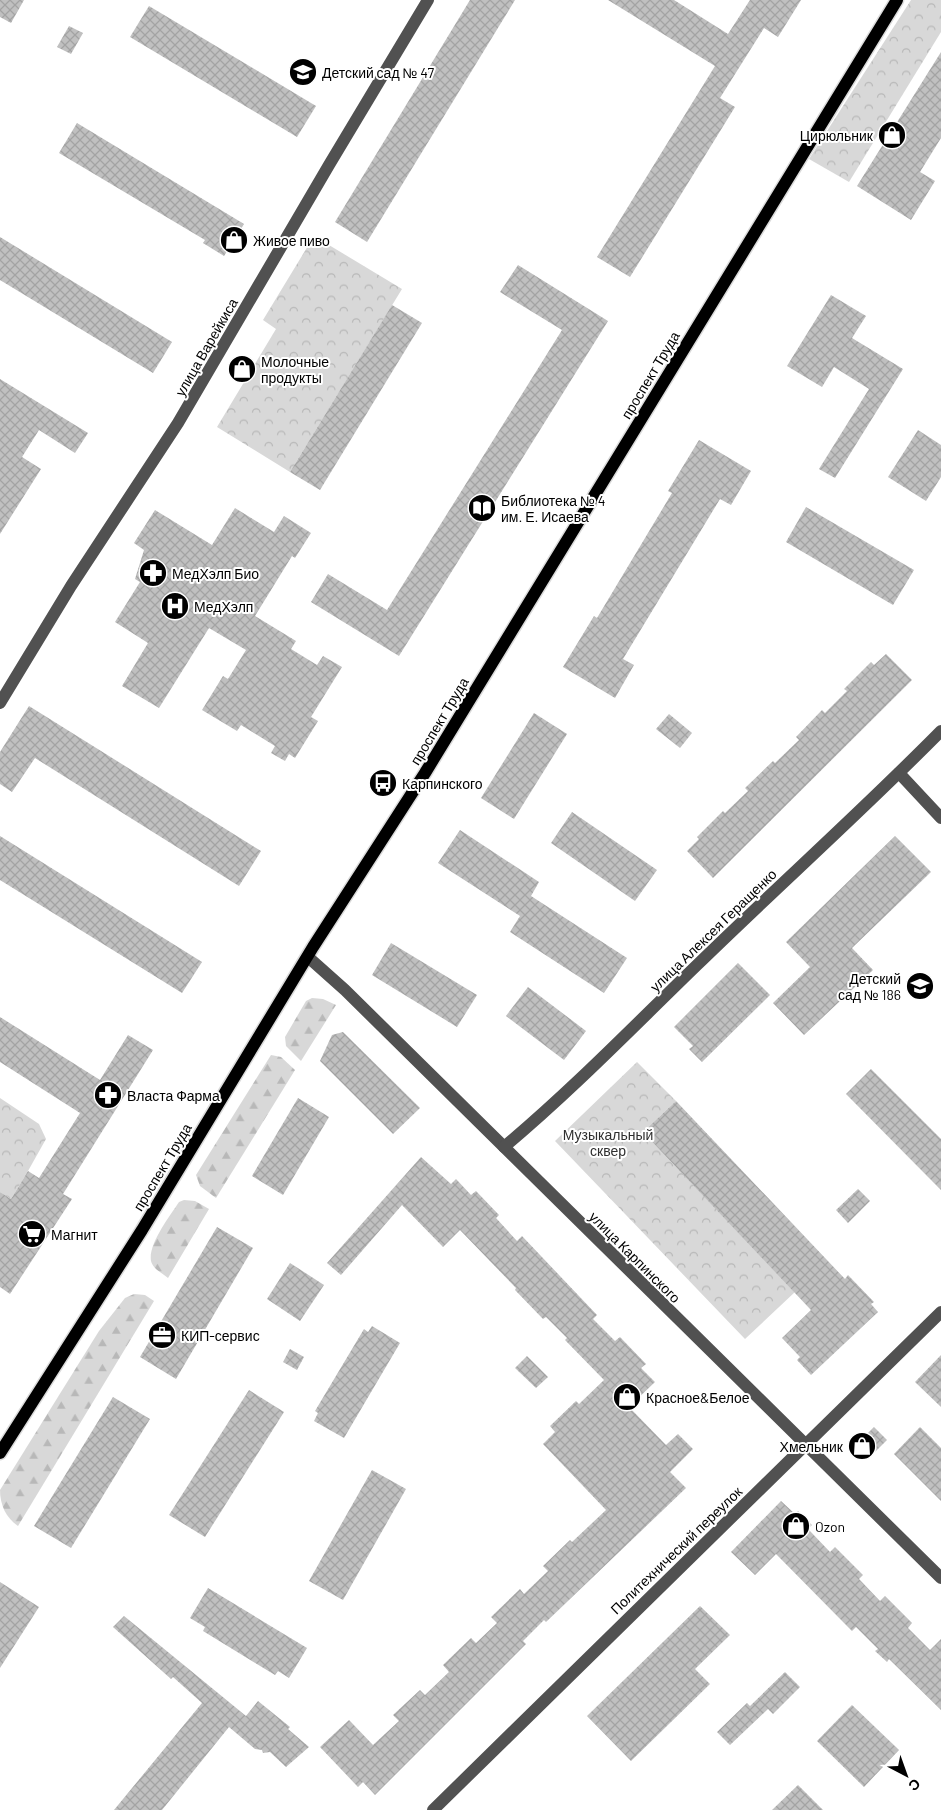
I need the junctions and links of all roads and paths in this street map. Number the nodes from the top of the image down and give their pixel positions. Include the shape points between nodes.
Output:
1 (428, 0) edge
2 (897, 0) edge
3 (0, 703) edge
4 (941, 731) edge
5 (899, 773) junction
6 (941, 818) edge
7 (308, 957) junction
8 (504, 1147) junction
9 (941, 1312) edge
10 (805, 1444) junction
11 (0, 1453) edge
12 (941, 1578) edge
13 (433, 1810) edge

1 - 3 street, улица Варейкиса via 178,424 71,586
2 - 7 main road, проспект Труда via 440,750
4 - 5 street, улица Алексея Геращенко
5 - 6 street
5 - 8 street, улица Алексея Геращенко via 532,1124
7 - 8 street, улица Карпинского
7 - 11 main road, проспект Труда via 142,1230
8 - 10 street, улица Карпинского
9 - 10 street, Политехнический переулок
10 - 12 street, улица Карпинского
10 - 13 street, Политехнический переулок

